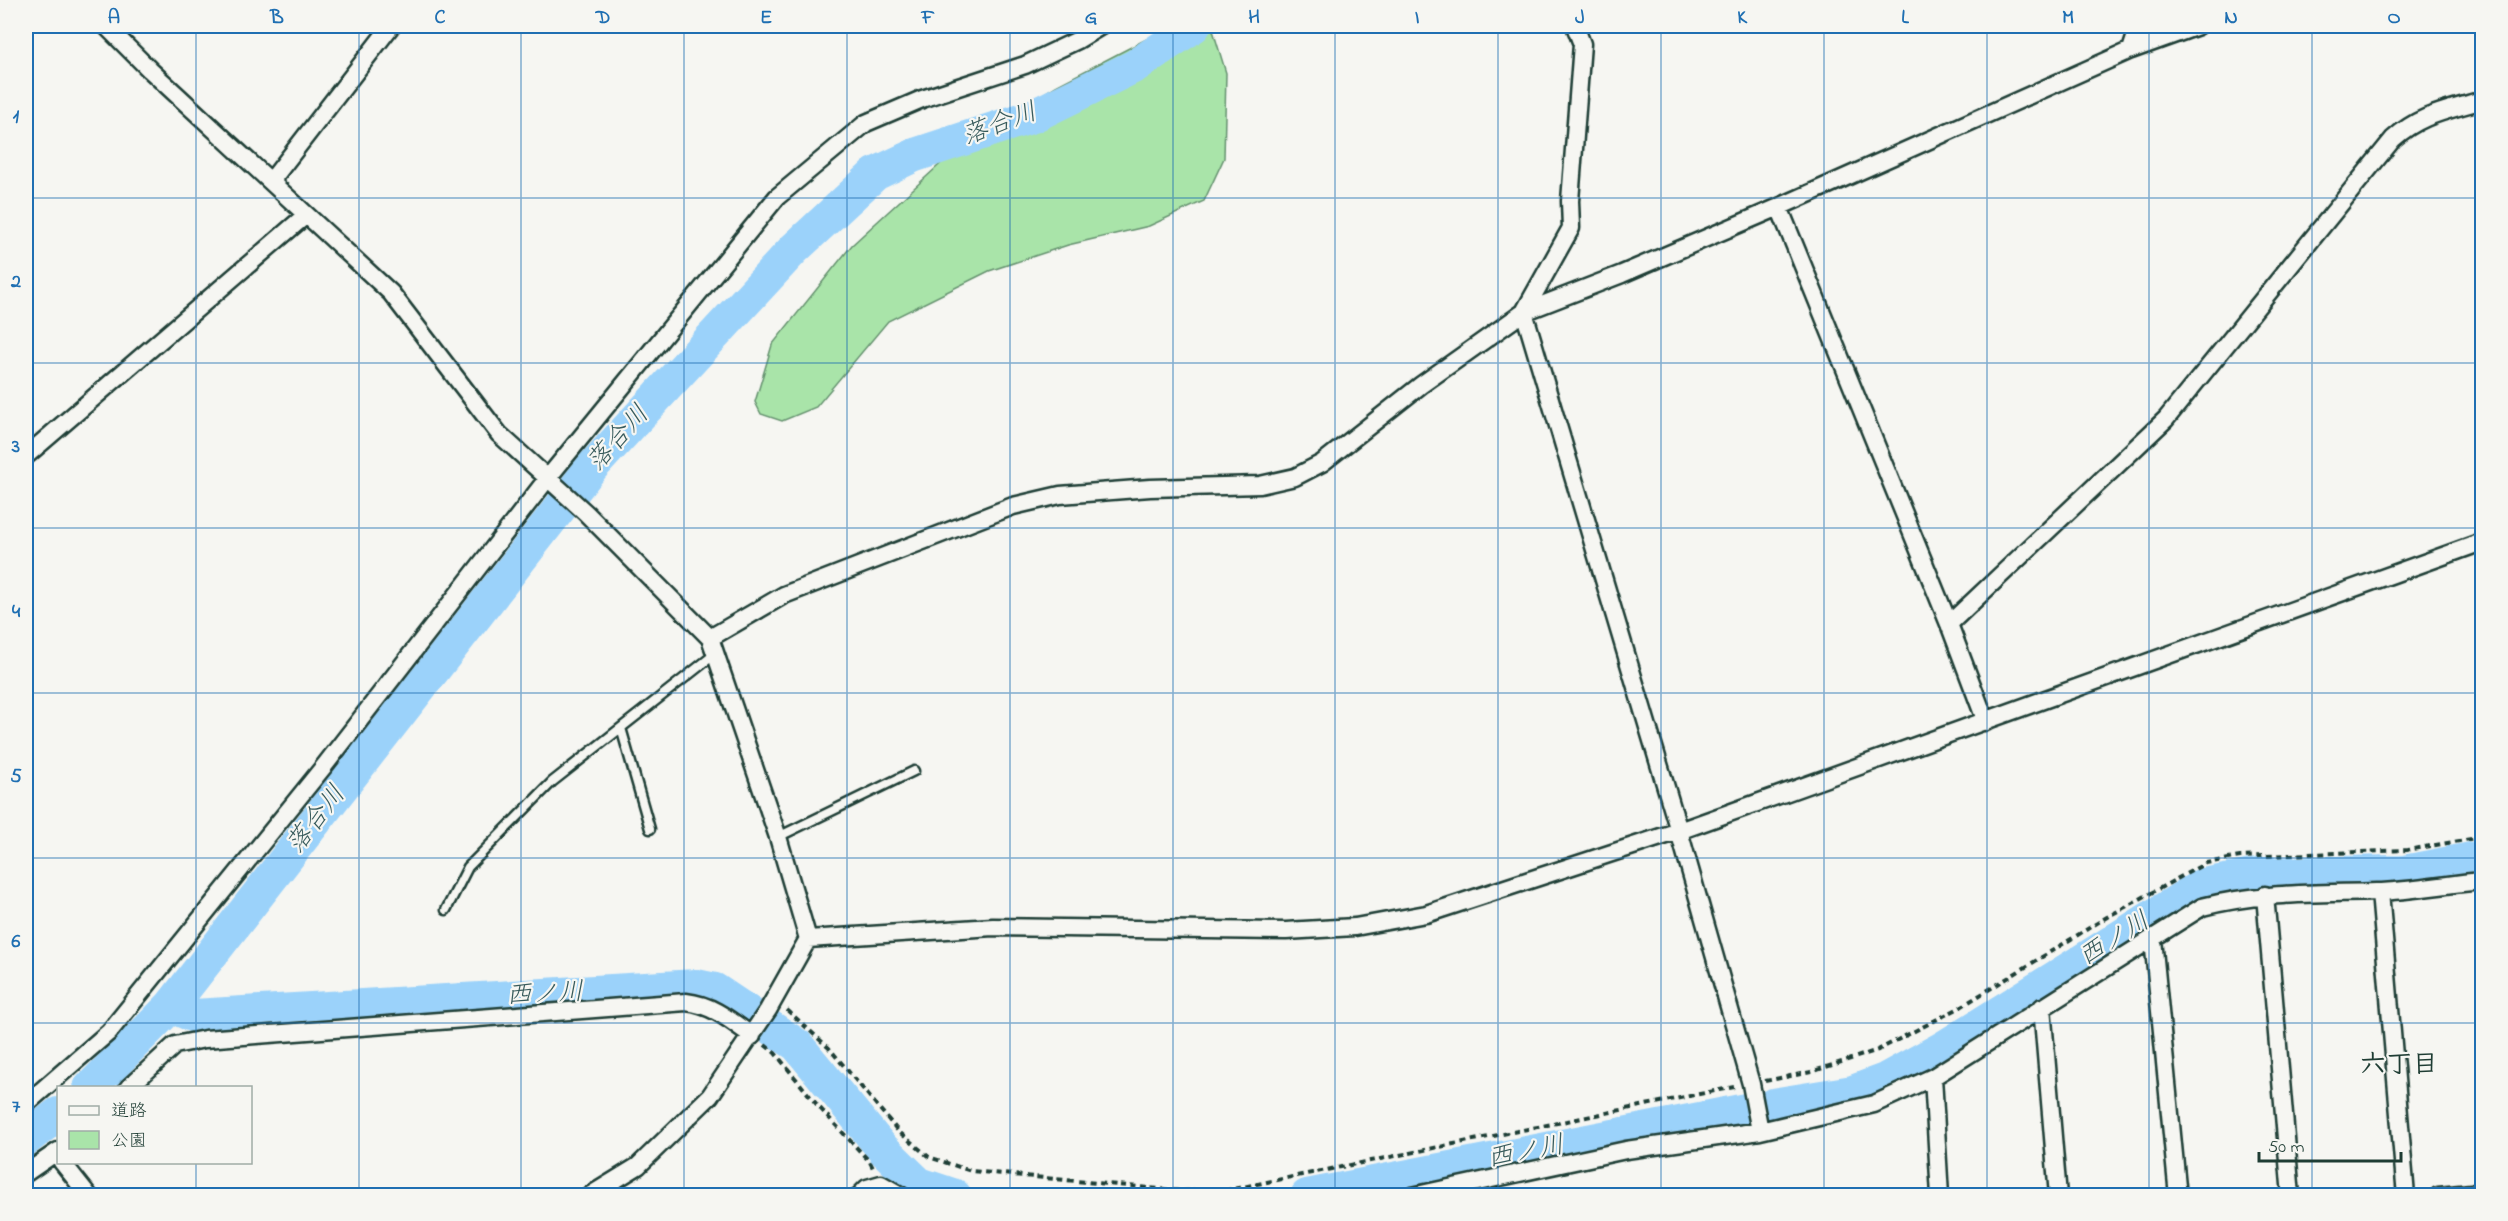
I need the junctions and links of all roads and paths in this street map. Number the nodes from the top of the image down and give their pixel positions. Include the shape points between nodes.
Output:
1 (106, 26) edge
2 (391, 26) edge
3 (1101, 26) edge
4 (1575, 26) edge
5 (2139, 26) edge
6 (2198, 26) edge
7 (2132, 50) junction
8 (2482, 100) edge
9 (271, 181) junction
10 (1779, 207) junction
11 (306, 215) junction
12 (1524, 312) junction
13 (26, 456) edge
14 (550, 481) junction
15 (2482, 542) edge
16 (1949, 624) junction
17 (713, 646) junction
18 (1986, 723) junction
19 (621, 728) junction
20 (914, 771) dead end
21 (650, 829) dead end
22 (1679, 831) junction
23 (778, 837) junction
24 (2482, 837) edge
25 (2482, 881) edge
26 (2380, 892) junction
27 (2265, 895) junction
28 (446, 910) dead end
29 (808, 939) junction
30 (2153, 939) junction
31 (771, 1004) junction
32 (2042, 1007) junction
33 (754, 1031) junction
34 (1932, 1077) junction
35 (1751, 1084) junction
36 (130, 1086) edge
37 (26, 1104) edge
38 (1760, 1131) junction
39 (57, 1157) edge
40 (64, 1164) edge
41 (26, 1173) edge
42 (881, 1184) junction
43 (2482, 1192) edge
44 (89, 1196) edge
45 (589, 1196) edge
46 (859, 1196) edge
47 (902, 1196) edge
48 (1412, 1196) edge
49 (1940, 1196) edge
50 (2058, 1196) edge
51 (2178, 1196) edge
52 (2291, 1196) edge
53 (2406, 1196) edge
54 (2438, 1196) edge

1 - 9 street
2 - 9 street
3 - 14 street via 1025,65 922,99 866,123 777,197
4 - 12 street via 1582,44 1571,228
5 - 7 street
6 - 7 street
7 - 10 street
8 - 16 street via 2424,117 2393,139 2166,419
9 - 11 street
10 - 12 street
10 - 16 street
11 - 13 street
11 - 14 street via 391,293 499,434
12 - 17 street via 1421,385 1322,463 1295,477 1260,485 1060,495 1013,506 784,595
12 - 22 street
14 - 17 street via 586,513
14 - 37 street via 108,1032
15 - 18 street
16 - 18 street
17 - 19 lane
17 - 23 street
18 - 22 street
19 - 21 lane
19 - 28 lane via 552,782 468,867
20 - 23 lane
22 - 29 street via 1426,914 1355,927 1287,931 993,927
22 - 35 street
23 - 29 street
24 - 35 path via 2407,850 2240,857 2206,863 2107,917 1959,1008 1878,1050 1811,1072
25 - 26 street
26 - 27 street
26 - 53 street
27 - 30 street via 2202,907
27 - 52 street
29 - 31 street
30 - 32 street
30 - 51 street
31 - 33 street
31 - 35 path via 830,1048 898,1131 929,1157 970,1171 1180,1191 1228,1190
32 - 34 street
32 - 50 street
33 - 36 street via 703,1004 686,1002 205,1039 175,1045
33 - 42 path via 870,1162
33 - 45 street via 710,1096 638,1166
34 - 38 street via 1874,1104
34 - 49 street
35 - 38 street
38 - 48 street via 1626,1150
39 - 41 street
40 - 44 street
42 - 46 street via 867,1188
42 - 47 street
43 - 54 street

